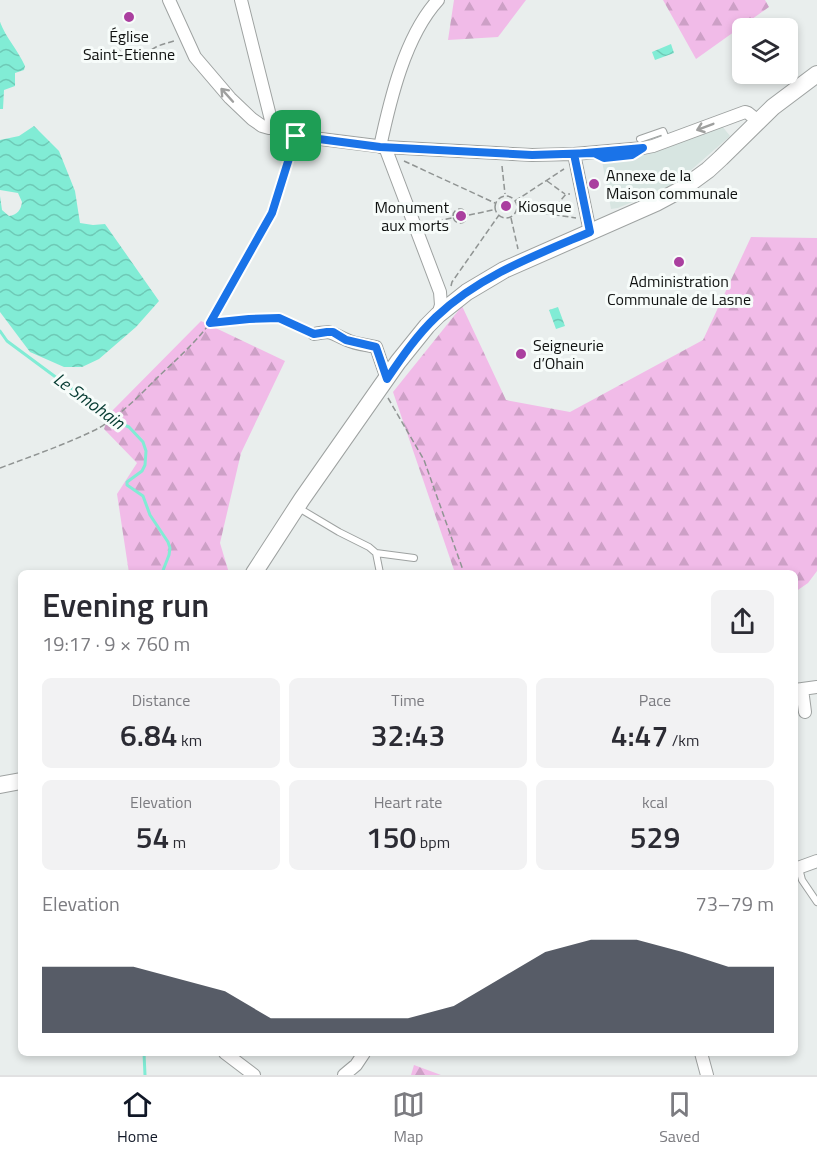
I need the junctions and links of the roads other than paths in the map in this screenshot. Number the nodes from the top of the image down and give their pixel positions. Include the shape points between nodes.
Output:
1 (169, 0) edge
2 (241, 0) edge
3 (438, 0) edge
4 (817, 74) edge
5 (758, 121) junction
6 (273, 128) junction
7 (384, 149) junction
8 (574, 158) junction
9 (588, 226) junction
10 (444, 290) junction
11 (467, 292) junction
12 (438, 315) junction
13 (314, 334) road end
14 (384, 383) junction
15 (297, 507) junction
16 (376, 553) junction
17 (414, 558) dead end
18 (256, 570) edge
19 (379, 570) edge
20 (817, 687) edge
21 (798, 689) edge
22 (805, 712) dead end
23 (18, 782) edge
24 (0, 785) edge
25 (817, 861) edge
26 (798, 868) edge
27 (798, 870) edge
28 (817, 902) edge
29 (229, 1056) edge
30 (362, 1056) edge
31 (702, 1056) edge
32 (254, 1075) edge
33 (344, 1075) edge
34 (707, 1075) edge

6 -> 1 street via 252,120 195,57
2 - 6 street
3 - 7 street via 418,27 408,50 393,96
4 - 5 main road
5 -> 8 street via 745,112 667,141
5 - 9 main road via 721,158 669,196
6 - 7 street via 296,136
7 - 8 street
7 - 10 street
8 - 9 street
9 - 11 main road
10 - 11 street
10 - 12 street
11 - 12 main road
12 - 14 main road
13 - 14 street via 333,332 346,340 376,347
14 - 15 main road
15 - 16 lane
15 - 18 main road
16 - 17 lane
16 - 19 lane
20 - 21 street
21 - 22 street
23 - 24 main road
25 - 26 street
27 - 28 lane
29 - 32 street
30 - 33 street
31 - 34 street

